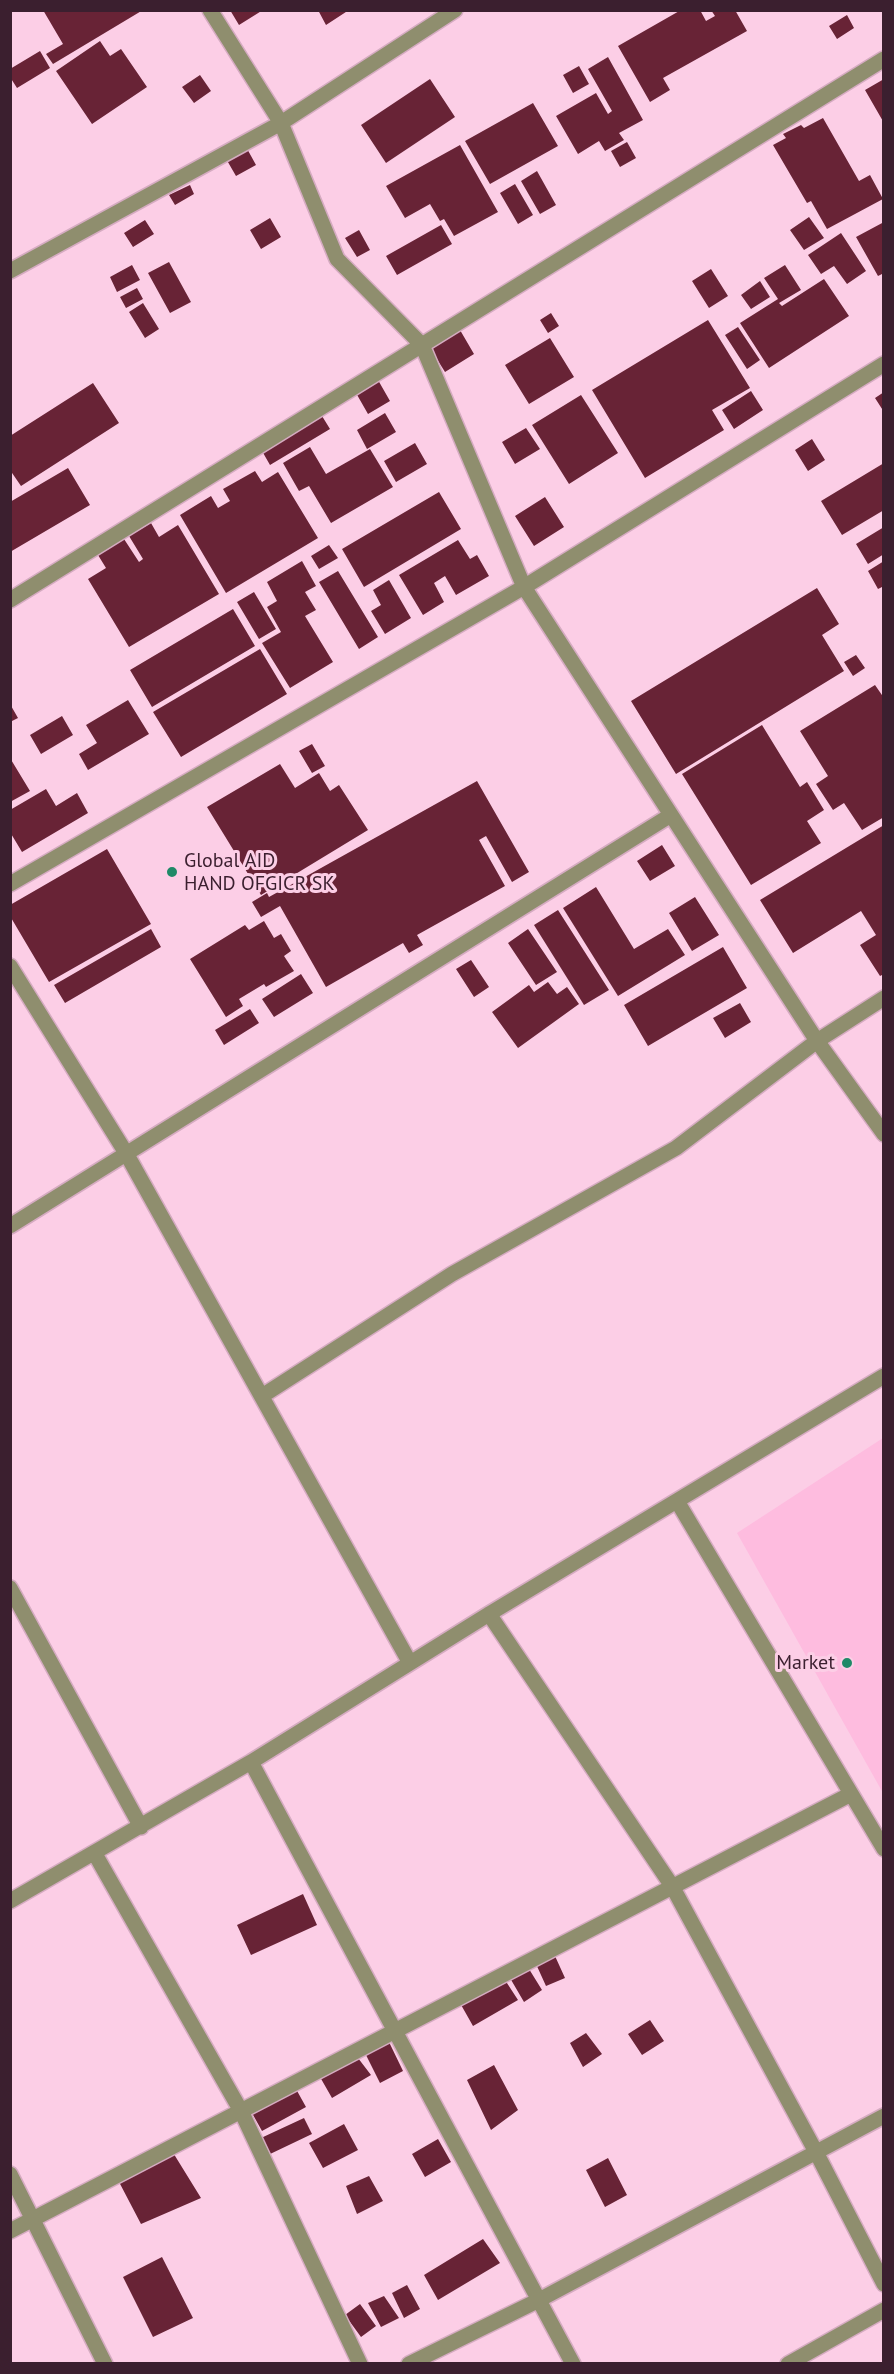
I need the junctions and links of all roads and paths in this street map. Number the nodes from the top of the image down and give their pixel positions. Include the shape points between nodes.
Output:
1 (210, 10) edge
2 (455, 10) edge
3 (884, 59) edge
4 (281, 123) junction
5 (10, 271) edge
6 (422, 345) junction
7 (884, 364) edge
8 (524, 587) junction
9 (10, 600) edge
10 (671, 815) junction
11 (10, 884) edge
12 (10, 966) edge
13 (884, 998) edge
14 (817, 1041) junction
15 (884, 1134) edge
16 (126, 1153) junction
17 (10, 1226) edge
18 (884, 1376) edge
19 (262, 1396) junction
20 (677, 1501) junction
21 (10, 1588) edge
22 (489, 1614) junction
23 (410, 1663) junction
24 (250, 1762) junction
25 (851, 1794) junction
26 (141, 1827) junction
27 (884, 1849) edge
28 (95, 1854) junction
29 (672, 1886) junction
30 (10, 1901) edge
31 (394, 2031) junction
32 (240, 2111) junction
33 (884, 2116) edge
34 (816, 2152) junction
35 (10, 2174) edge
36 (33, 2219) junction
37 (10, 2231) edge
38 (884, 2284) edge
39 (539, 2300) junction
40 (884, 2310) edge
41 (105, 2364) edge
42 (360, 2364) edge
43 (409, 2364) edge
44 (573, 2364) edge
45 (788, 2364) edge

1 - 4 street
2 - 4 street
3 - 6 street
4 - 5 street
4 - 6 street via 337,259
6 - 8 street
6 - 9 street
7 - 8 street
8 - 10 street
8 - 11 street
10 - 14 street
10 - 16 street
12 - 16 street
13 - 14 street
14 - 15 street
14 - 19 street via 676,1148 452,1274
16 - 17 street
16 - 19 street
18 - 20 street
19 - 23 street
20 - 22 street
20 - 25 street
21 - 26 street
22 - 23 street
22 - 29 street
23 - 24 street
24 - 26 street
24 - 31 street
25 - 27 street
25 - 29 street
26 - 28 street
28 - 30 street
28 - 32 street
29 - 31 street
29 - 34 street
31 - 32 street
31 - 39 street
32 - 36 street
32 - 42 street
33 - 34 street
34 - 38 street
34 - 39 street
35 - 36 street
36 - 37 street
36 - 41 street
39 - 43 street
39 - 44 street
40 - 45 street

